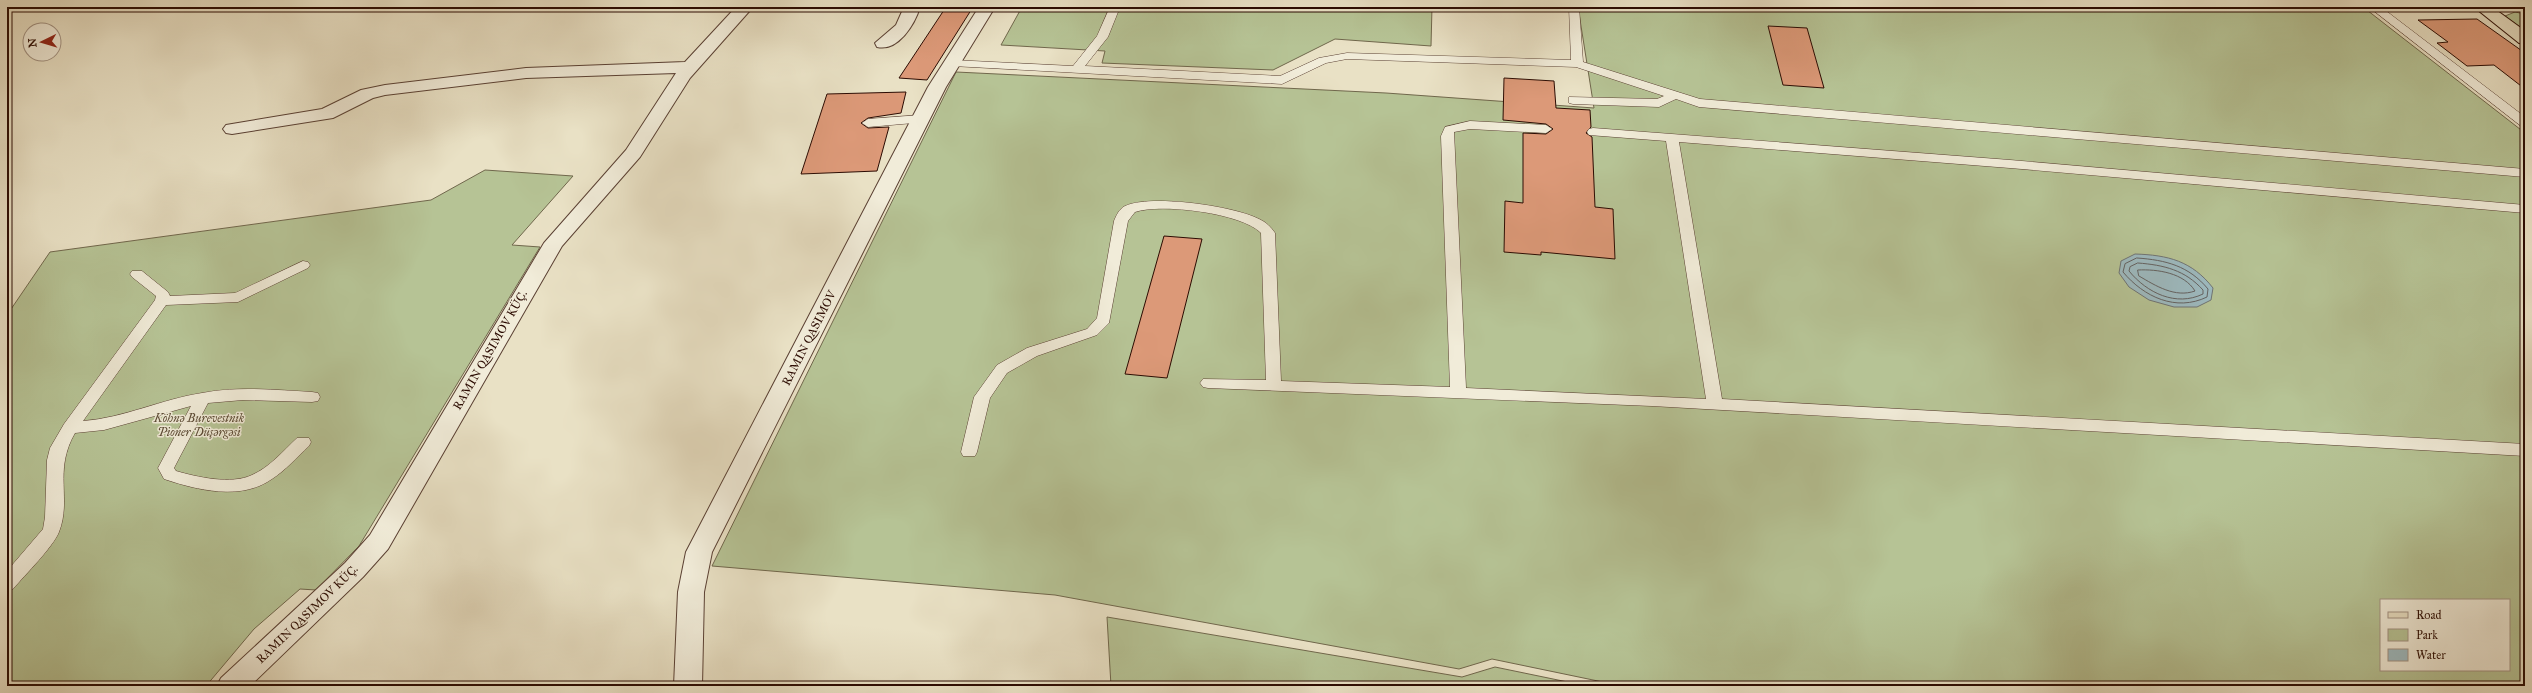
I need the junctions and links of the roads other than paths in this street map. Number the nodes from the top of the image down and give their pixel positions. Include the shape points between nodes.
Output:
1 (745, 7) edge
2 (912, 7) edge
3 (987, 7) edge
4 (1115, 7) edge
5 (1574, 7) edge
6 (2374, 7) edge
7 (2482, 7) edge
8 (2525, 38) edge
9 (883, 43) dead end
10 (952, 63) junction
11 (1577, 64) junction
12 (690, 67) junction
13 (1077, 69) junction
14 (1673, 96) junction
15 (1573, 100) dead end
16 (921, 119) junction
17 (868, 123) dead end
18 (2525, 123) edge
19 (232, 129) dead end
20 (1546, 129) dead end
21 (1593, 132) dead end
22 (1672, 138) junction
23 (2525, 173) edge
24 (2525, 209) edge
25 (303, 265) dead end
26 (137, 274) dead end
27 (162, 301) junction
28 (1208, 383) dead end
29 (1274, 386) junction
30 (1458, 393) junction
31 (312, 397) dead end
32 (202, 398) junction
33 (1715, 405) junction
34 (70, 428) junction
35 (303, 442) dead end
36 (2525, 450) edge
37 (969, 452) dead end
38 (7, 584) edge
39 (231, 686) edge
40 (688, 686) edge

1 - 12 street
2 - 9 street via 905,25 898,34
3 - 10 street
4 - 13 lane via 1102,37
5 - 11 lane
6 - 18 lane
7 - 8 main road
10 - 13 lane
10 - 16 street
11 - 13 lane via 1347,56 1323,60 1282,80
11 - 14 lane
12 - 19 street via 526,73 385,90 367,94 326,114
12 - 39 street via 675,86 633,153 554,244 538,268 379,542 354,570
14 - 15 lane via 1659,104
14 - 23 lane via 1699,103 1747,108
16 - 17 lane
16 - 40 street via 699,552 691,592
20 - 30 lane via 1470,125 1449,130 1447,136
21 - 22 lane
22 - 24 lane via 2010,164
22 - 33 lane
25 - 27 lane via 238,297
26 - 27 lane via 163,295
27 - 34 lane
28 - 29 lane
29 - 30 lane
29 - 37 lane via 1268,233 1263,226 1249,219 1193,208 1140,205 1130,208 1121,221 1104,320 1092,332 1032,352 1002,369 982,397
30 - 33 lane
31 - 32 lane via 222,395
32 - 34 lane via 108,424
32 - 35 lane via 195,419 173,452 166,468 170,475 188,481 252,482 265,475
33 - 36 lane
34 - 38 lane via 58,448 55,460 54,517 51,531

